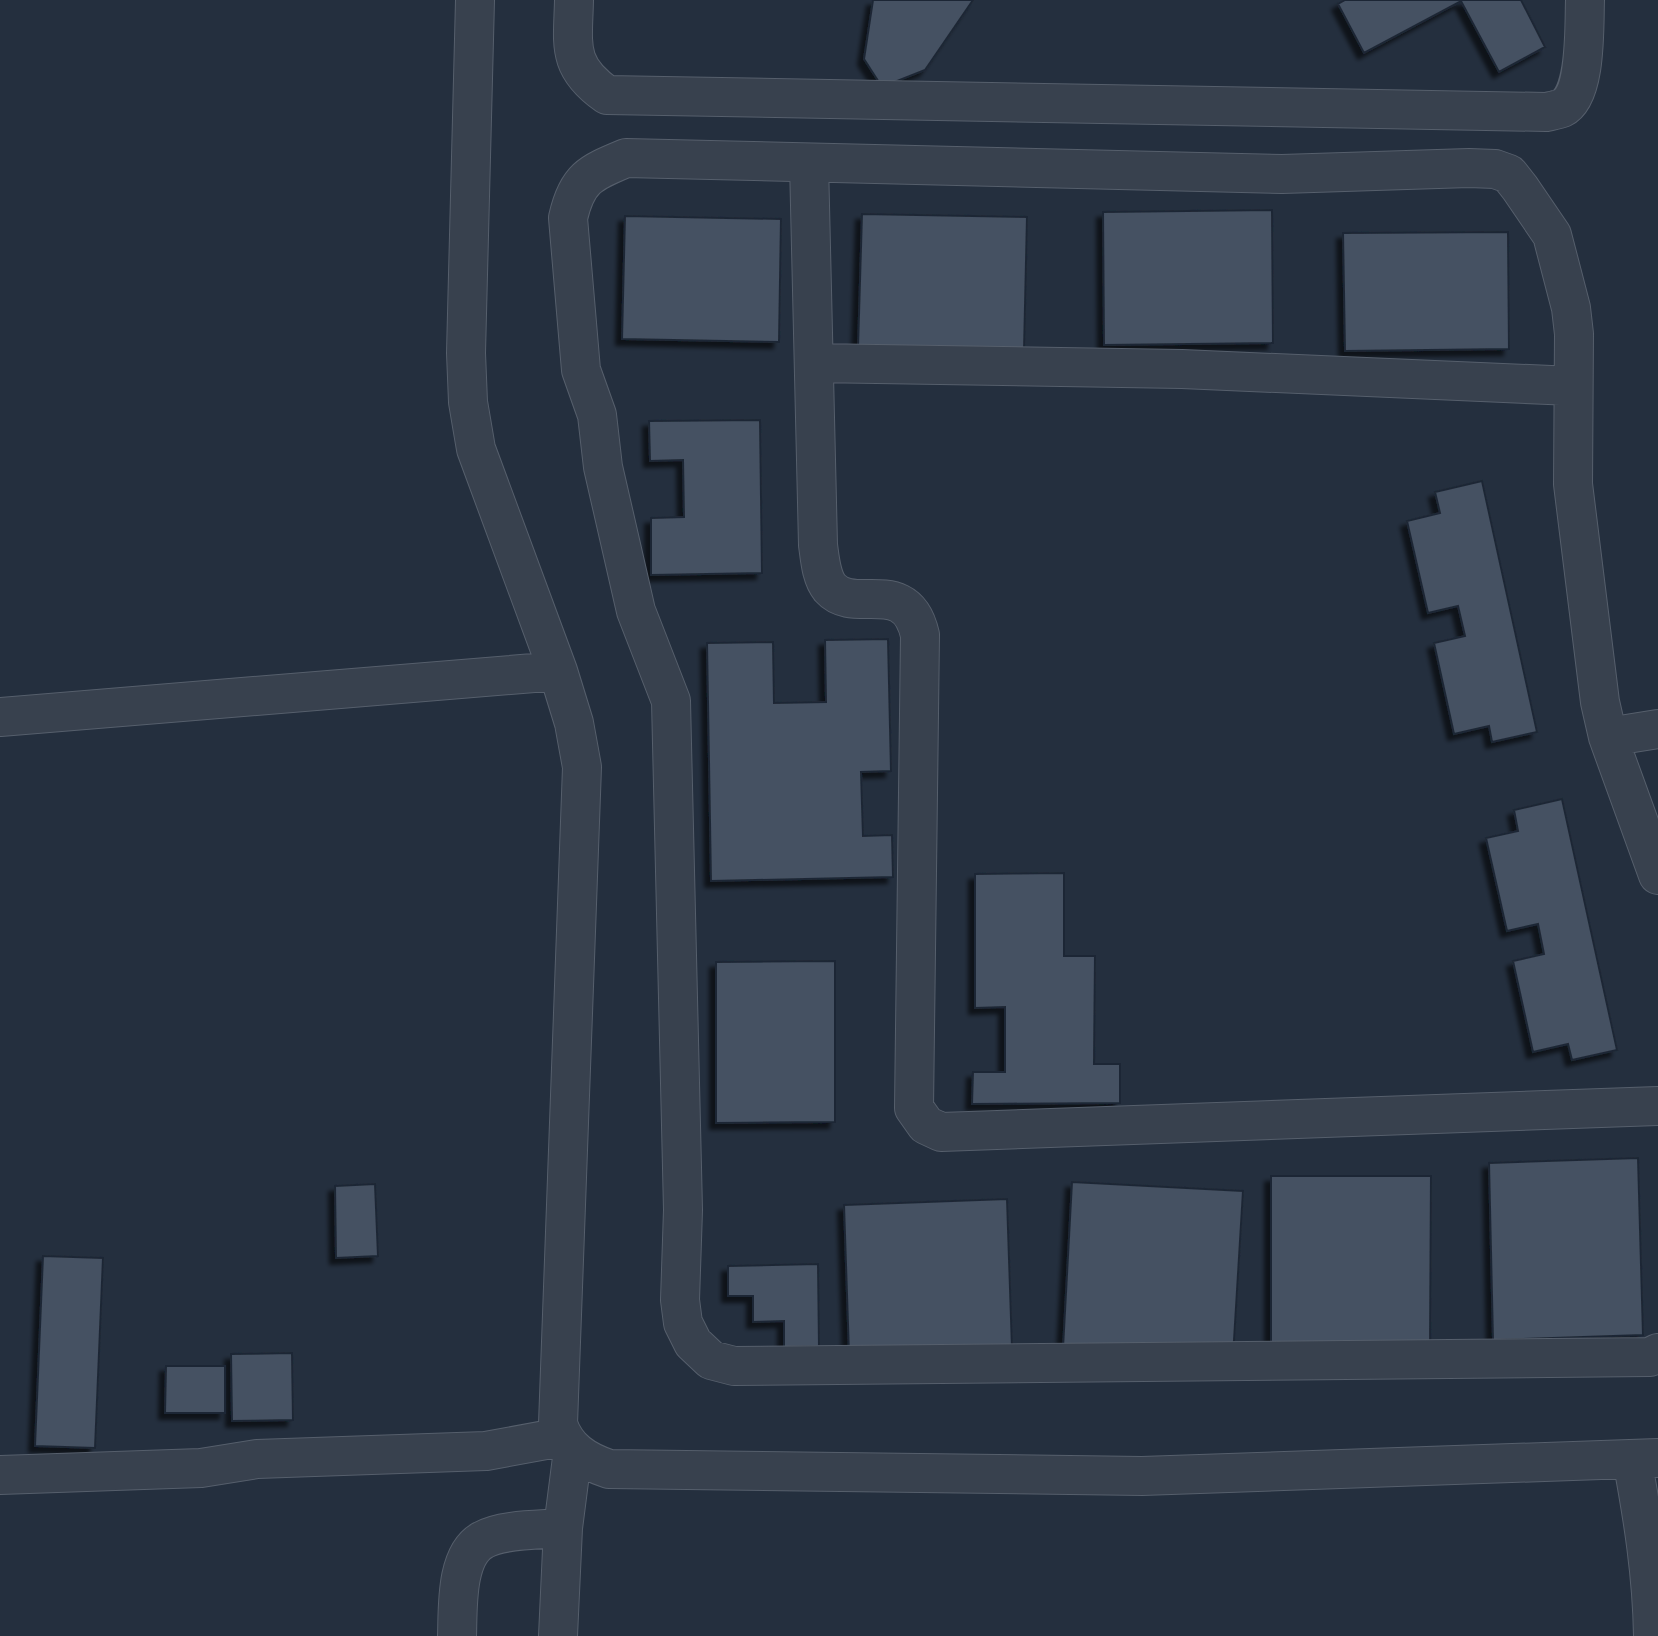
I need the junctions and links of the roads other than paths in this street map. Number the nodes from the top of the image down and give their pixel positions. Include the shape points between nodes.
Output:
1 (475, 0) edge
2 (574, 0) edge
3 (1585, 0) edge
4 (809, 163) junction
5 (814, 363) junction
6 (1573, 386) junction
7 (558, 671) junction
8 (0, 716) edge
9 (1658, 729) edge
10 (1608, 737) junction
11 (1658, 875) edge
12 (1658, 1107) edge
13 (1658, 1353) edge
14 (567, 1444) junction
15 (1645, 1458) edge
16 (0, 1475) edge
17 (563, 1528) junction
18 (457, 1636) edge
19 (558, 1636) edge
20 (1653, 1636) edge

1 - 7 street via 468,402 475,449
2 - 3 street via 573,48 578,68 607,95 1546,112 1563,108 1580,79
4 - 5 street
4 - 6 street via 1282,174 1495,169 1509,174 1552,235 1571,308
4 - 13 street via 626,158 592,172 573,195 568,218 581,370 597,415 603,467 636,611 671,701 683,1210 680,1300 683,1323 693,1343 711,1360 734,1366 1650,1357
5 - 6 street via 1182,369
5 - 12 street via 821,570 830,588 843,597 894,601 907,608 920,635 914,1108 926,1125 941,1132
6 - 10 street via 1573,484
7 - 8 street
7 - 14 street via 582,767 558,1424
9 - 10 street
10 - 11 street
14 - 15 street via 590,1463 609,1469 1142,1476
14 - 16 street via 257,1459 201,1468
14 - 17 street
15 - 20 street
17 - 18 street via 482,1540 468,1556 460,1579
17 - 19 street

